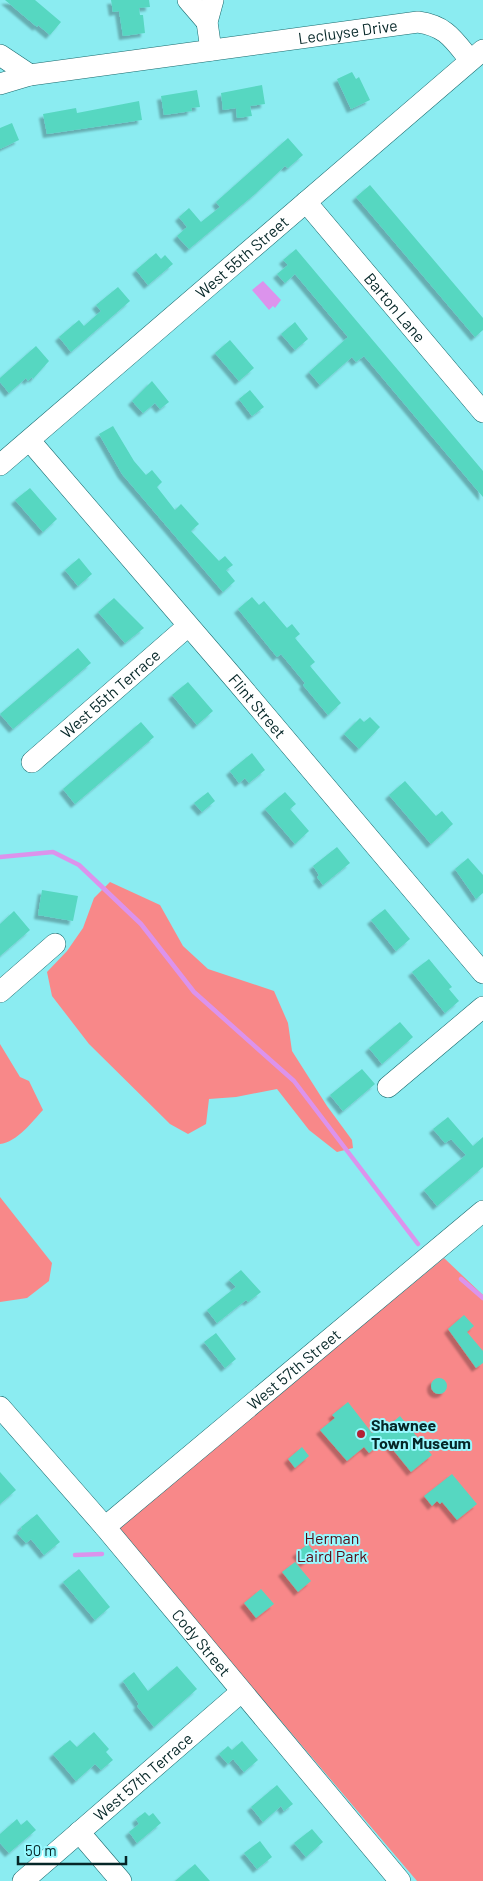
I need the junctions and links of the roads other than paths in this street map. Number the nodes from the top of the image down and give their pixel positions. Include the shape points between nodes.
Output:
1 (188, 0) edge
2 (213, 0) edge
3 (207, 22) junction
4 (211, 50) junction
5 (0, 55) edge
6 (476, 55) edge
7 (30, 75) junction
8 (0, 84) edge
9 (306, 202) junction
10 (483, 412) edge
11 (30, 440) junction
12 (0, 465) edge
13 (188, 626) junction
14 (32, 762) dead end
15 (55, 944) dead end
16 (483, 973) edge
17 (0, 992) edge
18 (483, 1007) edge
19 (388, 1087) dead end
20 (483, 1211) edge
21 (0, 1407) edge
22 (105, 1527) junction
23 (240, 1692) junction
24 (79, 1832) junction
25 (23, 1881) edge
26 (120, 1881) edge
27 (400, 1881) edge

1 - 3 street
2 - 3 street
3 - 4 street
4 - 6 street, Lecluyse Drive via 418,22 435,24
4 - 7 street, Lecluyse Drive
5 - 7 street
6 - 9 street, West 55th Street
7 - 8 street, Lecluyse Drive
9 - 10 street, Barton Lane
9 - 11 street, West 55th Street
11 - 12 street, West 55th Street
11 - 13 street, Flint Street
13 - 14 street, West 55th Terrace
13 - 16 street, Flint Street
15 - 17 street
18 - 19 street
20 - 22 street, West 57th Street
21 - 22 street, Cody Street
22 - 23 street, Cody Street
23 - 24 street, West 57th Terrace
23 - 27 street, Cody Street
24 - 25 street, West 57th Terrace
24 - 26 street

